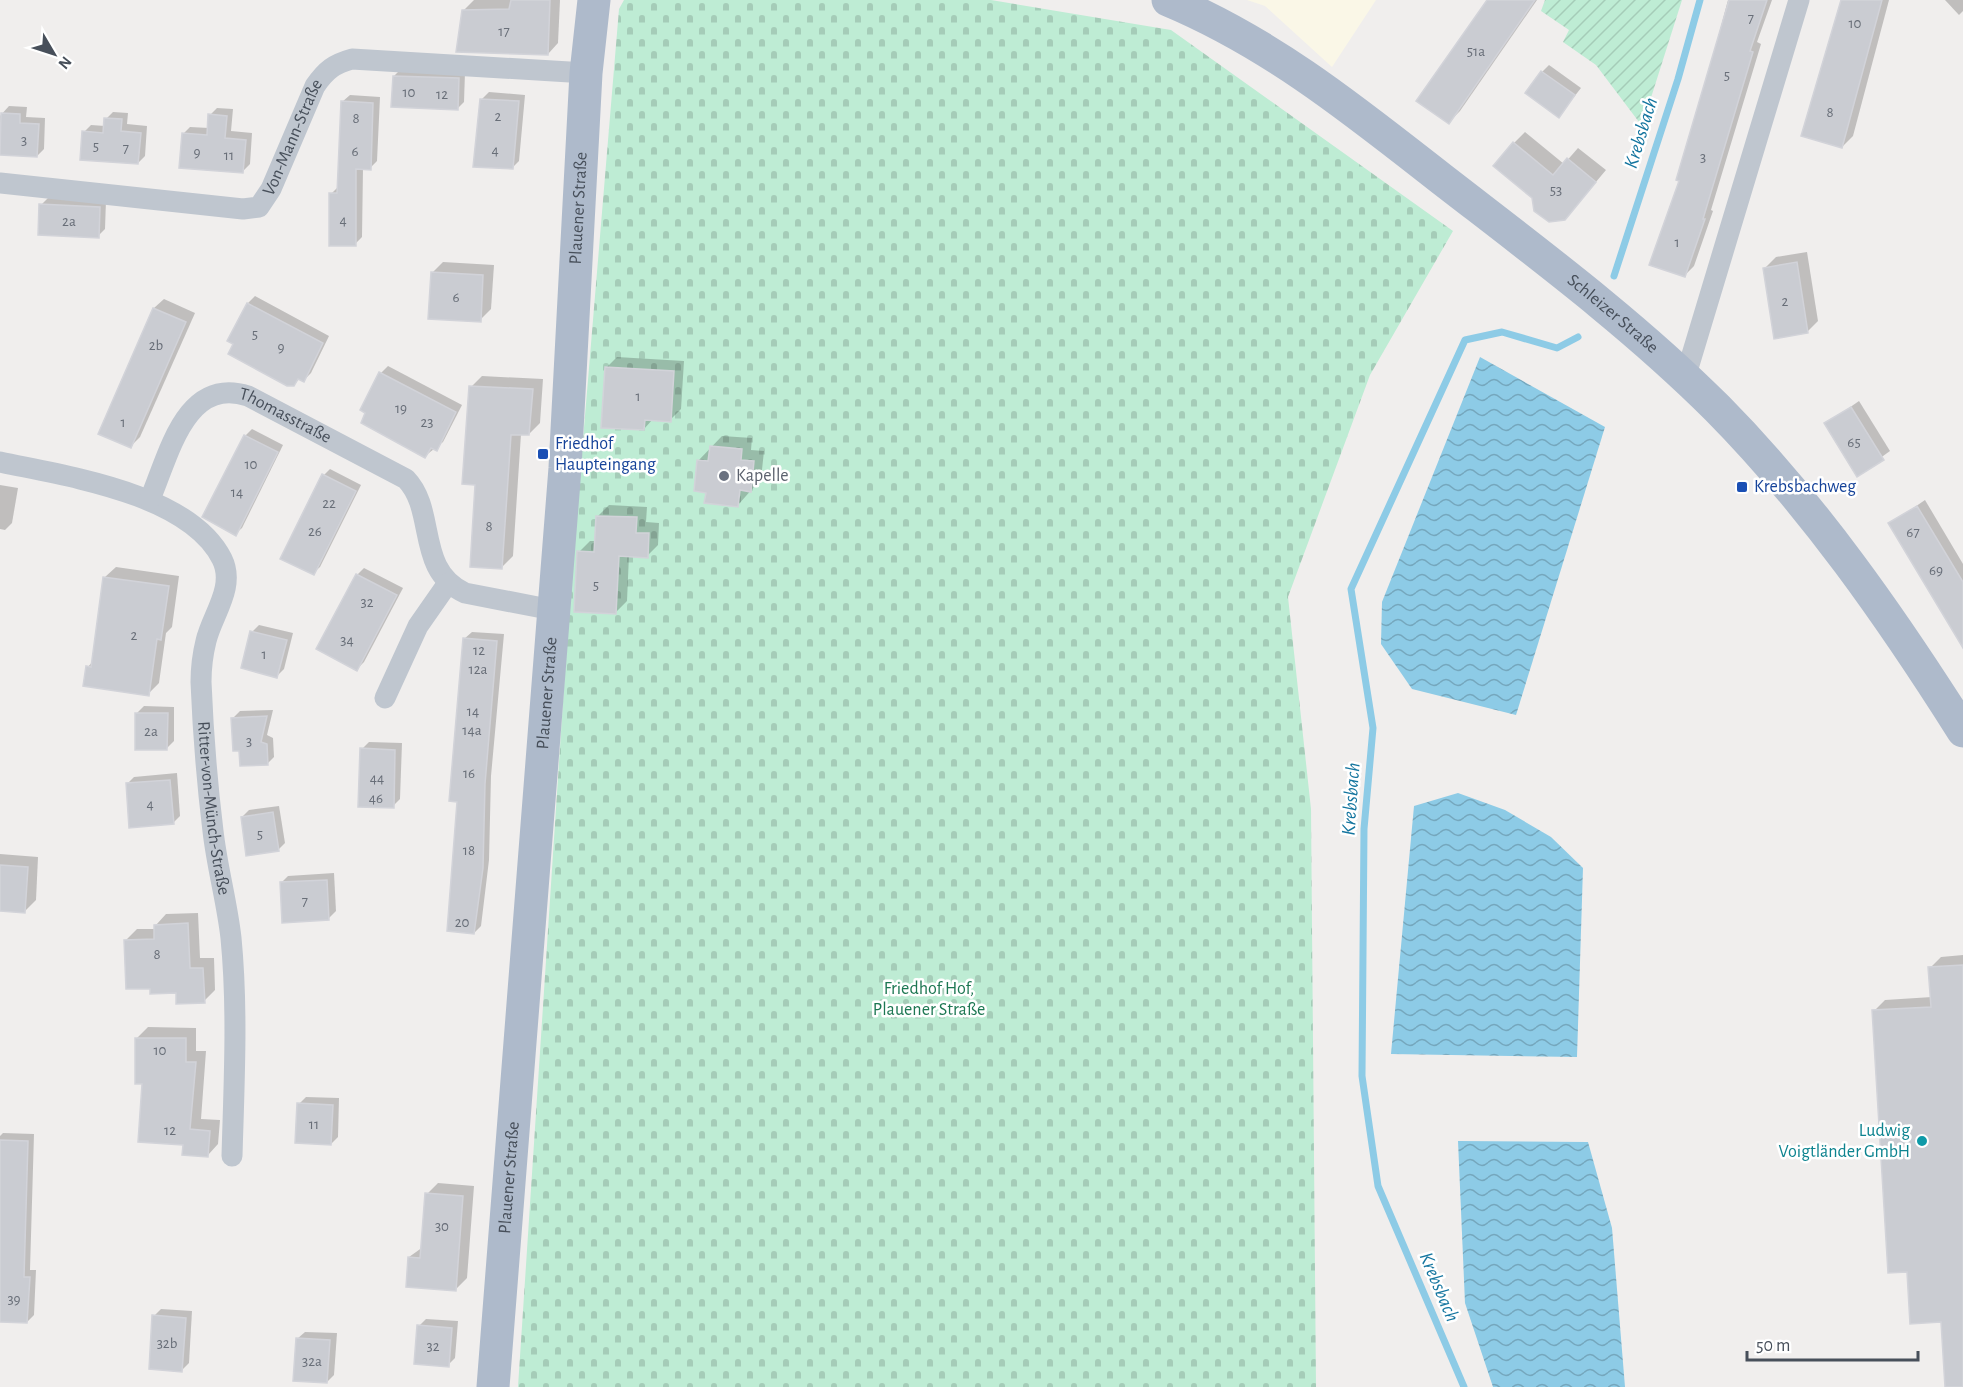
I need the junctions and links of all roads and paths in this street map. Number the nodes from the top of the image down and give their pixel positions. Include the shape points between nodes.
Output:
1 (594, 0) edge
2 (1168, 0) edge
3 (1799, 0) edge
4 (586, 73) junction
5 (0, 183) edge
6 (1685, 378) junction
7 (0, 462) edge
8 (150, 499) junction
9 (448, 583) junction
10 (553, 610) junction
11 (385, 698) dead end
12 (1963, 731) edge
13 (232, 1156) dead end
14 (493, 1387) edge

1 - 4 main road, Plauener Straße
2 - 6 main road, Schleizer Straße via 1241,34 1336,96 1556,268
3 - 6 street
4 - 5 street, Von-Mann-Straße via 352,59 338,63 325,71 315,86 271,189 259,207
4 - 10 main road, Plauener Straße via 565,468
6 - 12 main road, Schleizer Straße via 1774,469 1821,528 1920,663
7 - 8 street
8 - 9 street, Thomasstraße via 190,412 204,398 233,391 406,479 419,498 430,548
8 - 13 street, Ritter-von-Münch-Straße via 194,527 213,546 223,561 226,581 223,601 205,643 201,680 213,831 231,938 235,1029
9 - 10 street via 465,593
9 - 11 street via 418,627
10 - 14 main road, Plauener Straße

